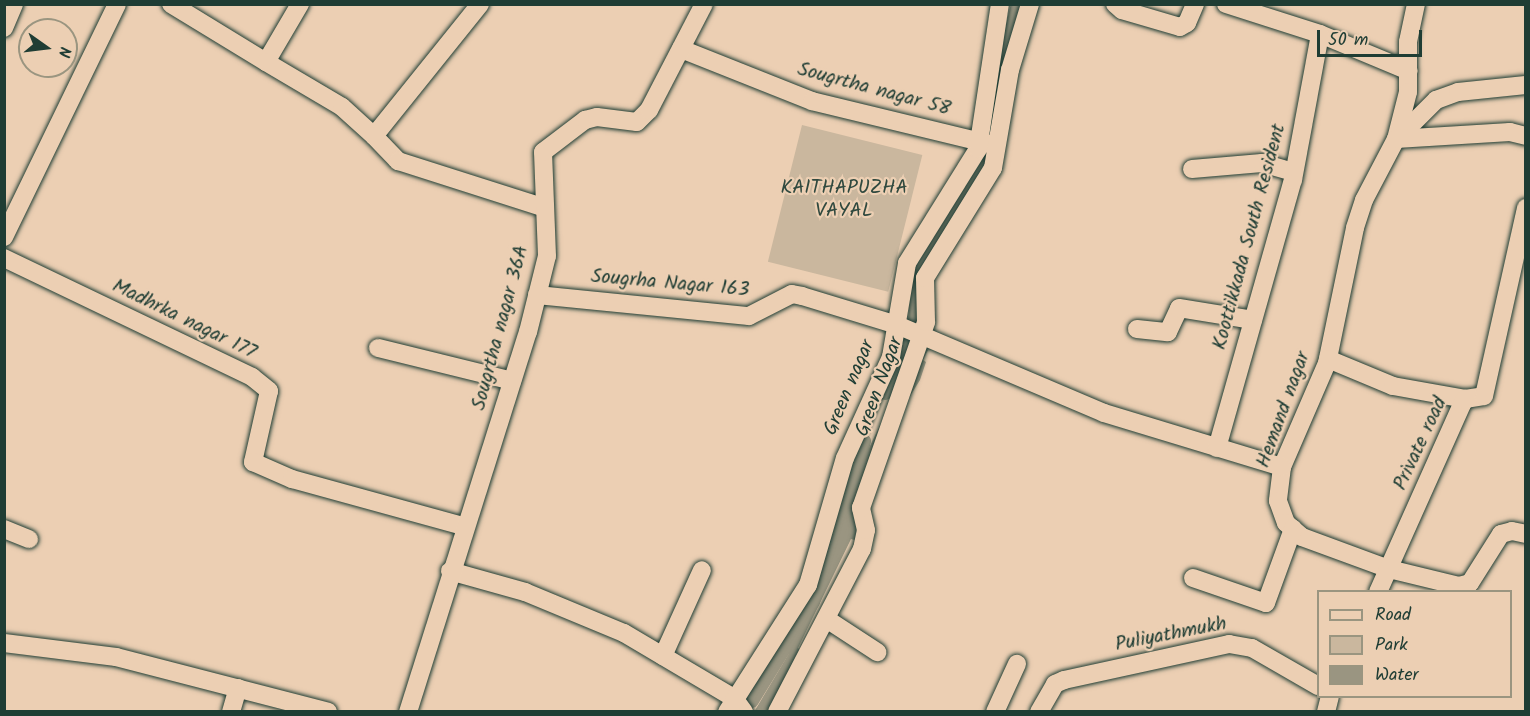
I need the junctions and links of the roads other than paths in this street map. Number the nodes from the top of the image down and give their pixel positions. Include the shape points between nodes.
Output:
1 (14, 4) edge
2 (117, 4) edge
3 (171, 4) edge
4 (300, 4) edge
5 (480, 4) edge
6 (704, 4) edge
7 (1000, 4) edge
8 (1030, 4) edge
9 (1115, 4) edge
10 (1195, 4) edge
11 (1226, 4) edge
12 (1416, 4) edge
13 (1267, 11) edge
14 (4, 28) edge
15 (1320, 34) junction
16 (681, 49) junction
17 (266, 62) junction
18 (1409, 71) junction
19 (1526, 85) edge
20 (374, 136) junction
21 (1526, 136) edge
22 (1396, 139) junction
23 (985, 142) junction
24 (1192, 169) dead end
25 (1294, 172) junction
26 (542, 207) junction
27 (1526, 208) edge
28 (4, 237) edge
29 (4, 258) edge
30 (1518, 271) edge
31 (537, 295) junction
32 (1253, 321) junction
33 (897, 325) junction
34 (1137, 329) dead end
35 (923, 336) junction
36 (378, 348) dead end
37 (1328, 359) junction
38 (512, 381) junction
39 (1465, 399) junction
40 (1216, 448) junction
41 (1282, 467) junction
42 (466, 527) junction
43 (4, 529) edge
44 (1293, 529) junction
45 (1526, 534) edge
46 (29, 539) dead end
47 (1389, 569) junction
48 (702, 570) dead end
49 (450, 571) junction
50 (1193, 578) dead end
51 (1378, 590) edge
52 (828, 620) junction
53 (4, 643) edge
54 (877, 652) dead end
55 (663, 656) junction
56 (1017, 664) dead end
57 (1317, 685) edge
58 (238, 688) junction
59 (735, 707) edge
60 (785, 709) edge
61 (231, 711) edge
62 (328, 711) edge
63 (408, 711) edge
64 (995, 711) edge
65 (1039, 711) edge

1 - 14 street
2 - 28 street
3 - 17 street
4 - 17 street
5 - 20 street
6 - 16 street, Sougrtha nagar 36A
7 - 23 street, Green nagar
8 - 35 street, Green Nagar via 1010,70 993,168 925,278
9 - 10 street via 1122,10 1180,27 1187,23
11 - 13 street
12 - 18 street via 1408,42
13 - 15 street
15 - 18 street
15 - 25 street, Koottikkada South Resident
16 - 23 street, Sougrtha nagar 58 via 812,101
16 - 26 street, Sougrtha nagar 36A via 649,110 638,122 597,117 585,120 543,152
17 - 20 street via 342,107
18 - 22 street
19 - 22 street via 1458,92 1436,100
20 - 26 street via 398,162
21 - 22 street via 1510,132
22 - 37 street, Hemand nagar via 1364,200 1355,228
23 - 33 street, Green nagar via 907,263
24 - 25 street via 1262,163
25 - 32 street, Koottikkada South Resident
26 - 31 street, Sougrtha nagar 36A via 548,244
27 - 30 street, Private road
29 - 42 street, Madhrka nagar 177 via 261,384 269,391 253,462 292,479
30 - 39 street, Private road via 1484,396
31 - 33 street, Sougrha Nagar 163 via 749,316 792,294
31 - 38 street, Sougrtha nagar 36A
32 - 34 street via 1179,308 1168,332
32 - 40 street, Koottikkada South Resident
33 - 35 street, Sougrha Nagar 163
33 - 59 street, Green nagar via 891,357 845,458 808,585
35 - 40 street, Sougrha Nagar 163 via 1104,413
35 - 52 street, Green Nagar via 862,502 866,530 862,549
36 - 38 street
37 - 39 street, Private road via 1393,386
37 - 41 street, Hemand nagar via 1308,404 1307,417
38 - 42 street, Sougrtha nagar 36A
39 - 47 street, Private road
40 - 41 street, Sougrha Nagar 163
41 - 44 street, Hemand nagar via 1278,501 1286,523
42 - 49 street, Sougrtha nagar 36A
43 - 46 street
44 - 47 street via 1302,537
44 - 50 street via 1266,603
45 - 47 street via 1501,534 1470,583 1459,586
47 - 51 street, Private road
48 - 55 street
49 - 55 street via 525,592 624,633
49 - 63 street, Sougrtha nagar 36A
52 - 54 street
52 - 60 street, Green Nagar
53 - 58 street via 116,657
55 - 59 street
56 - 64 street
57 - 65 street, Puliyathmukh via 1252,648 1229,644 1064,680 1055,684
58 - 61 street
58 - 62 street

